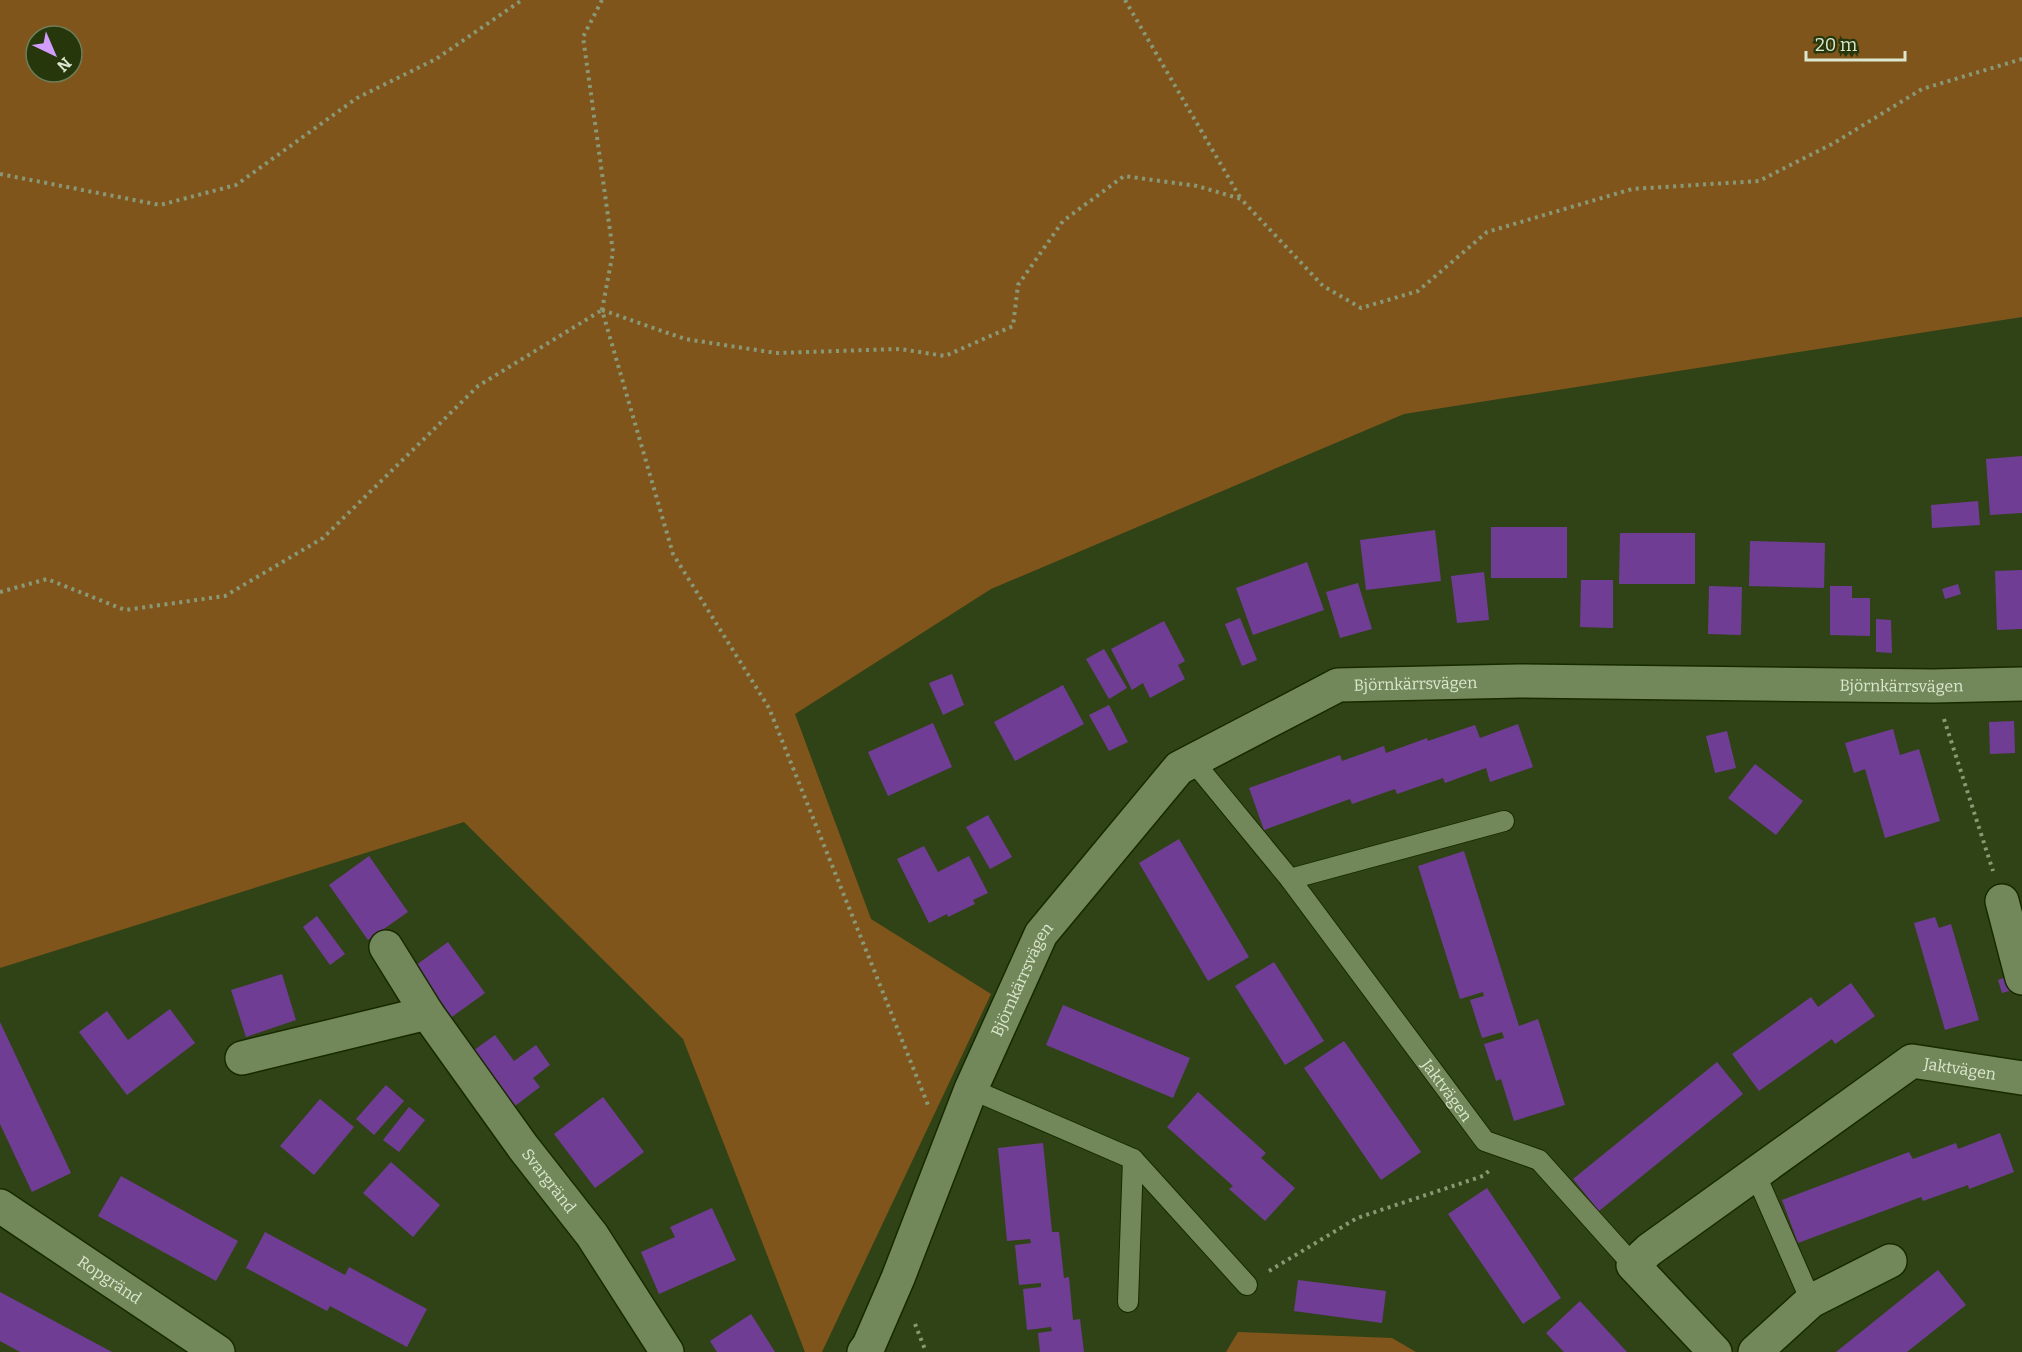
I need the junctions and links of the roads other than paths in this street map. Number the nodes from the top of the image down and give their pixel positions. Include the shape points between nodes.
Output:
1 (2022, 684) edge
2 (1194, 761) junction
3 (1504, 821) dead end
4 (1290, 879) junction
5 (2002, 902) road end
6 (386, 947) dead end
7 (2022, 978) edge
8 (427, 1013) junction
9 (242, 1058) dead end
10 (2022, 1078) edge
11 (971, 1089) junction
12 (1133, 1159) junction
13 (1755, 1173) junction
14 (1, 1206) edge
15 (1890, 1261) dead end
16 (1633, 1265) junction
17 (1247, 1285) road end
18 (1811, 1301) junction
19 (1128, 1302) dead end
20 (218, 1352) edge
21 (667, 1352) edge
22 (864, 1352) edge
23 (1715, 1352) edge
24 (1755, 1352) edge

1 - 2 street, Björnkärrsvägen via 1519,681 1338,685
2 - 4 lane, Jaktvägen
2 - 11 street, Björnkärrsvägen via 1179,768 1041,934
3 - 4 lane
4 - 16 lane, Jaktvägen via 1485,1140 1539,1160
5 - 7 street
6 - 8 street, Svargränd
8 - 9 street
8 - 21 street, Svargränd via 592,1235
10 - 13 street, Jaktvägen via 1912,1060
11 - 12 lane
11 - 22 street, Björnkärrsvägen via 898,1278
12 - 17 lane
12 - 19 lane
13 - 16 street, Jaktvägen
13 - 18 lane
14 - 20 street, Ropgränd
15 - 18 street
16 - 23 street, Jaktvägen
18 - 24 street

